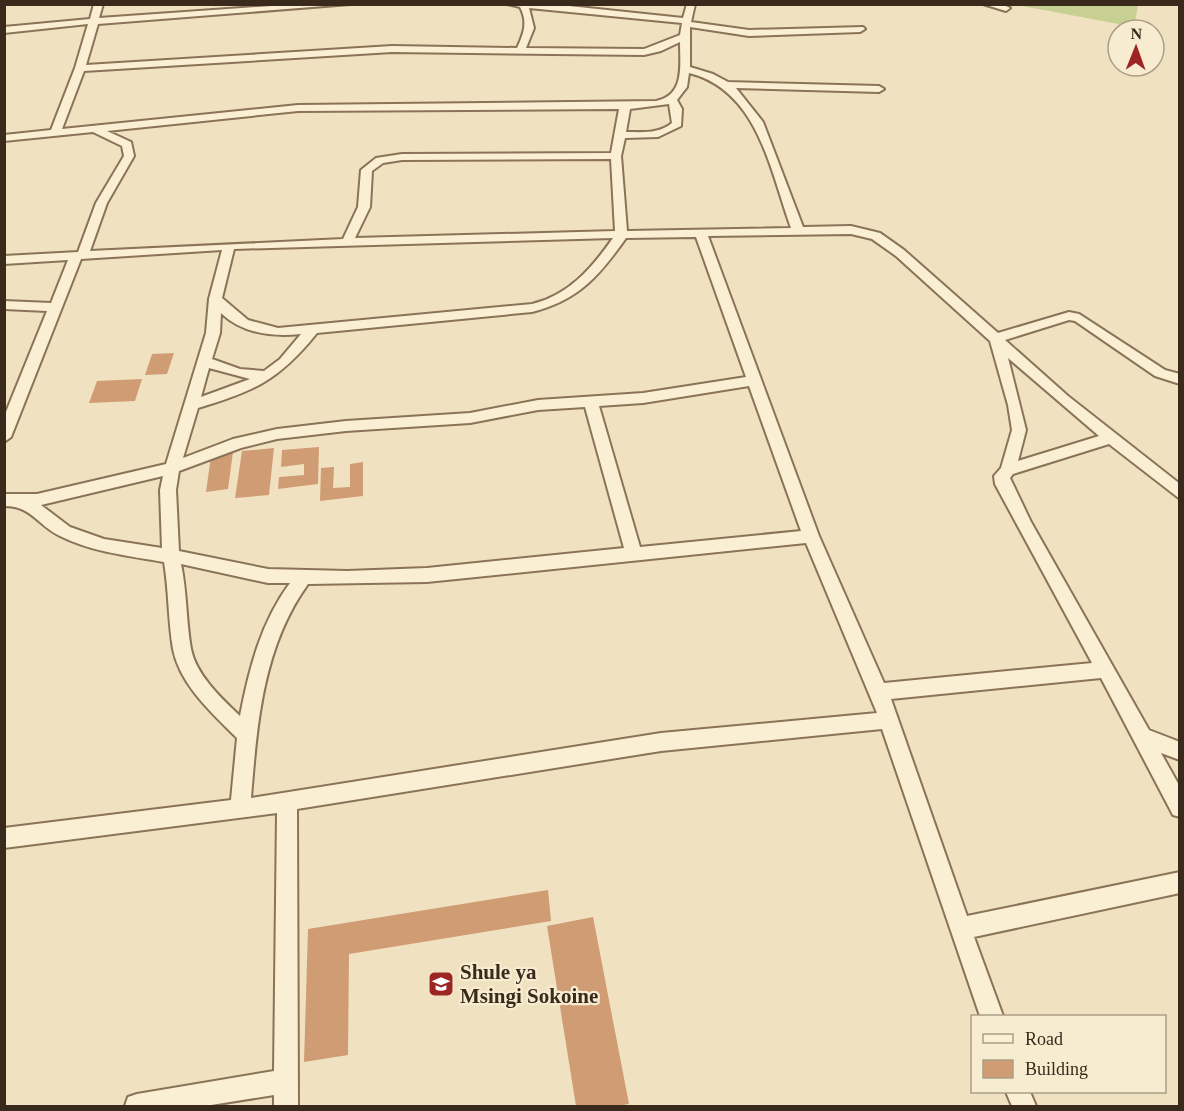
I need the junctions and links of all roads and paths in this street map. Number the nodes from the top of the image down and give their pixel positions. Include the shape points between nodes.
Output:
1 (99, 4) edge
2 (346, 4) edge
3 (511, 4) edge
4 (691, 4) edge
5 (987, 4) edge
6 (523, 5) edge
7 (1006, 8) dead end
8 (95, 21) junction
9 (687, 23) junction
10 (860, 29) dead end
11 (4, 30) edge
12 (684, 37) junction
13 (520, 50) junction
14 (80, 69) junction
15 (685, 69) junction
16 (729, 85) junction
17 (879, 88) dead end
18 (672, 99) junction
19 (625, 106) junction
20 (94, 129) junction
21 (56, 133) junction
22 (621, 135) junction
23 (4, 138) edge
24 (616, 156) junction
25 (798, 230) junction
26 (701, 235) junction
27 (621, 236) junction
28 (347, 242) junction
29 (229, 246) junction
30 (80, 255) junction
31 (4, 260) edge
32 (215, 299) junction
33 (4, 305) edge
34 (57, 307) junction
35 (312, 330) junction
36 (996, 338) junction
37 (206, 362) junction
38 (267, 376) junction
39 (1179, 379) edge
40 (752, 381) junction
41 (590, 400) junction
42 (193, 404) junction
43 (4, 437) edge
44 (1109, 438) junction
45 (172, 468) junction
46 (1008, 470) junction
47 (1179, 493) edge
48 (4, 500) edge
49 (25, 501) junction
50 (811, 536) junction
51 (634, 554) junction
52 (171, 557) junction
53 (303, 578) junction
54 (1105, 670) junction
55 (879, 692) junction
56 (887, 720) junction
57 (246, 735) junction
58 (1144, 737) junction
59 (1179, 751) edge
60 (287, 801) junction
61 (1179, 808) edge
62 (240, 809) junction
63 (4, 838) edge
64 (1179, 882) edge
65 (959, 929) junction
66 (990, 1015) edge
67 (285, 1082) junction
68 (1018, 1093) edge
69 (137, 1107) edge
70 (286, 1107) edge
71 (1024, 1107) edge

1 - 8 street
2 - 8 street
3 - 6 street
4 - 9 street
5 - 7 street
6 - 9 street via 624,13
6 - 13 street via 531,21
8 - 11 street
8 - 14 street
9 - 10 street via 733,32
9 - 12 street
12 - 13 street via 644,52
12 - 15 street
13 - 14 street via 392,49
14 - 21 street
15 - 16 street via 712,75
15 - 18 street via 680,90
16 - 17 street
16 - 25 street via 758,122
18 - 19 street
18 - 22 street via 677,109 677,124 672,130
19 - 20 street via 298,108
19 - 22 street
20 - 21 street
20 - 30 street via 127,144 129,156 114,178
21 - 23 street
22 - 24 street
24 - 27 street
24 - 28 street via 464,155 380,160 367,170 364,207
25 - 26 street
25 - 36 street via 851,230 876,236
26 - 27 street
26 - 40 street
27 - 28 street
27 - 35 street via 596,271 552,303
28 - 29 street
29 - 30 street
29 - 32 street
30 - 31 street
30 - 34 street
32 - 35 street via 230,317 248,326 278,332
32 - 37 street
33 - 34 street
34 - 43 street
35 - 38 street via 282,365
36 - 39 street via 1069,316 1079,318 1160,372
36 - 44 street
36 - 46 street via 1019,430
37 - 38 street via 239,373
37 - 42 street
38 - 42 street
40 - 41 street via 643,398
40 - 50 street
41 - 45 street via 470,418 277,434 238,443
41 - 51 street
42 - 45 street
44 - 46 street
44 - 47 street
45 - 49 street via 61,496
45 - 52 street via 167,517
46 - 54 street via 1002,476 1004,484
48 - 49 street
49 - 52 street via 64,531 83,539
50 - 51 street
50 - 55 street
51 - 53 street via 427,575
52 - 53 street via 268,576
52 - 57 street via 182,650 189,671
53 - 57 street via 289,594 270,630
54 - 55 street
54 - 58 street
55 - 56 street
56 - 60 street via 661,742
56 - 65 street
57 - 62 street
58 - 59 street
58 - 61 street
60 - 62 street
60 - 67 street
62 - 63 street
64 - 65 street
65 - 66 street
67 - 69 street
67 - 70 street
68 - 71 street

